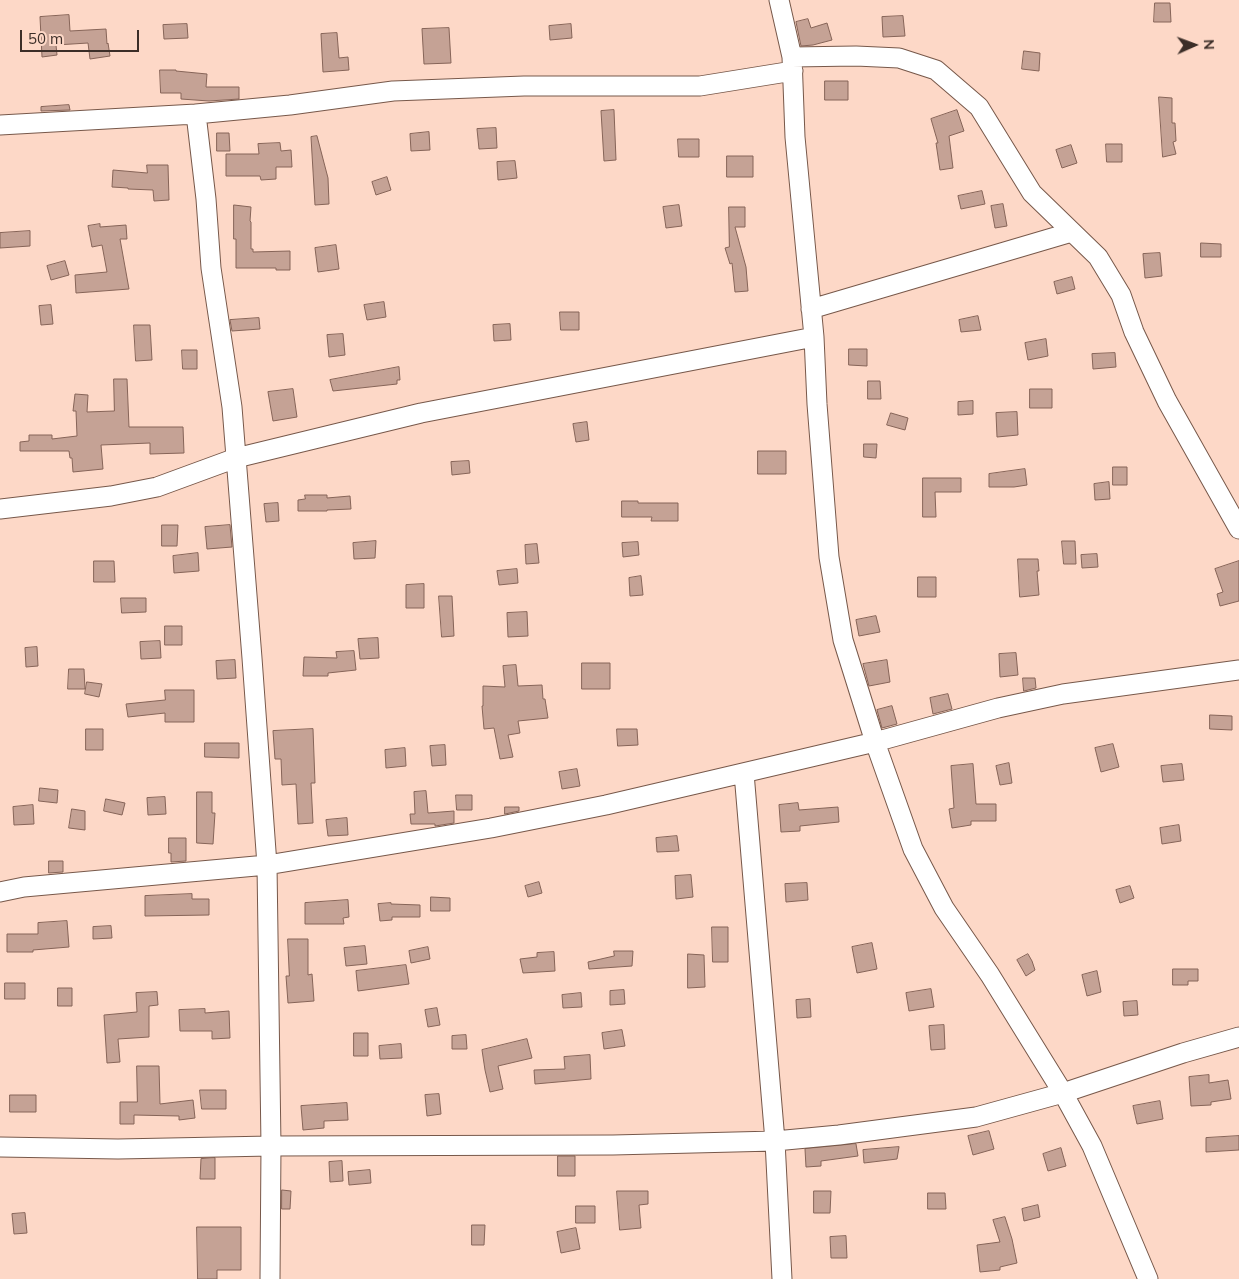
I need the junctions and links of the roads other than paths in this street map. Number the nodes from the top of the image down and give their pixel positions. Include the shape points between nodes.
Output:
1 (779, 0) edge
2 (792, 64) junction
3 (196, 114) junction
4 (0, 125) edge
5 (1072, 232) junction
6 (811, 308) junction
7 (814, 338) junction
8 (236, 458) junction
9 (0, 509) edge
10 (1239, 529) edge
11 (1239, 670) edge
12 (875, 742) junction
13 (744, 773) junction
14 (266, 865) junction
15 (0, 892) edge
16 (1239, 1038) edge
17 (1063, 1093) junction
18 (775, 1141) junction
19 (271, 1146) junction
20 (0, 1147) edge
21 (270, 1279) edge
22 (782, 1279) edge
23 (1148, 1279) edge

1 - 2 street
2 - 3 street via 700,86 524,86 394,91
2 - 5 street via 856,56 899,58 936,70 980,107 1032,193
2 - 6 street via 795,137
3 - 4 street
3 - 8 street
5 - 6 street
5 - 10 street via 1098,257 1121,295 1134,332 1167,401
6 - 7 street
7 - 8 street via 420,413
7 - 12 street via 829,558 843,640
8 - 9 street via 157,487 111,496
8 - 14 street
11 - 12 street via 1063,694 998,708
12 - 13 street
12 - 17 street via 913,849 944,908
13 - 14 street via 491,828
13 - 18 street
14 - 15 street via 24,887
14 - 19 street
16 - 17 street via 1183,1052
17 - 18 street via 976,1117
17 - 23 street via 1092,1146
18 - 19 street
18 - 22 street
19 - 20 street
19 - 21 street

